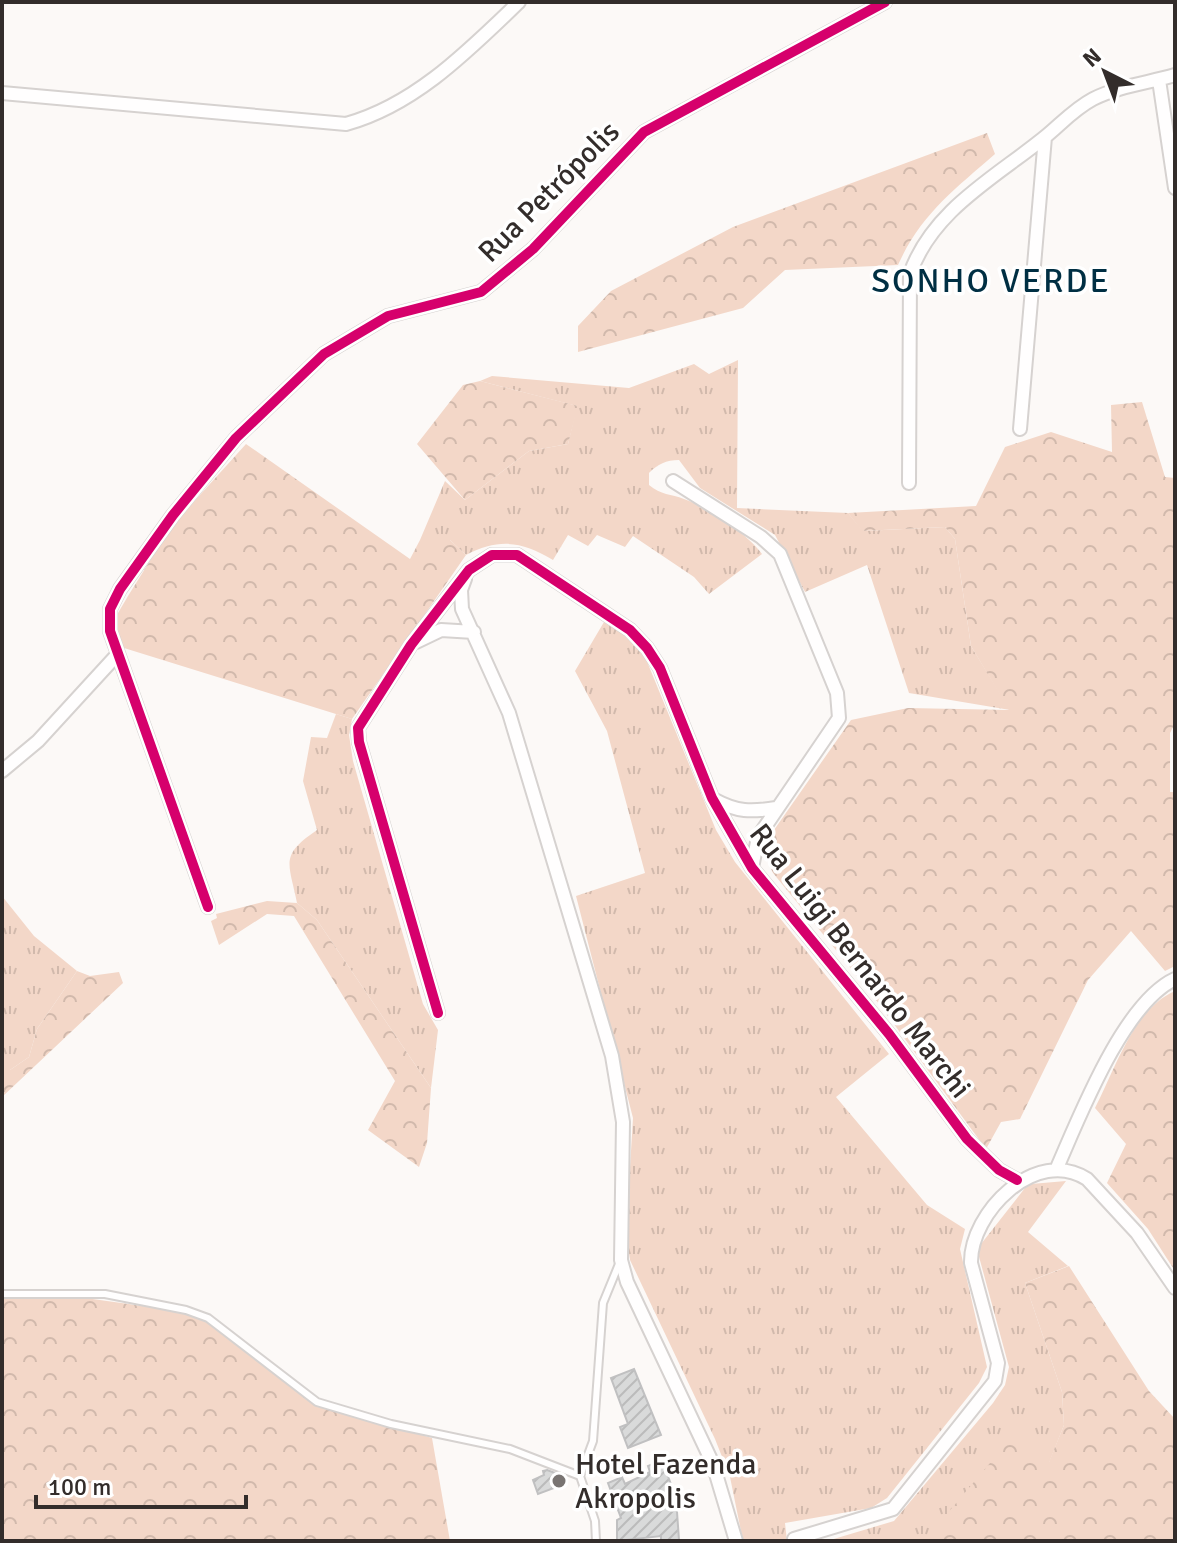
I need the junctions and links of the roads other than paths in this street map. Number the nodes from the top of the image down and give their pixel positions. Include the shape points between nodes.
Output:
1 (519, 2) edge
2 (885, 2) edge
3 (1175, 75) edge
4 (1159, 80) junction
5 (2, 93) edge
6 (1045, 137) junction
7 (1175, 188) edge
8 (1020, 429) dead end
9 (673, 481) dead end
10 (909, 483) dead end
11 (469, 570) junction
12 (474, 632) junction
13 (411, 645) junction
14 (116, 656) junction
15 (2, 771) edge
16 (712, 798) junction
17 (776, 808) junction
18 (752, 868) junction
19 (208, 907) dead end
20 (1175, 979) edge
21 (438, 1013) dead end
22 (1056, 1170) junction
23 (1017, 1180) junction
24 (621, 1260) junction
25 (1175, 1288) edge
26 (2, 1294) edge
27 (580, 1476) junction
28 (794, 1539) dead end
29 (596, 1541) edge
30 (736, 1541) edge

1 - 5 street via 408,98 346,124
2 - 14 street, Rua Petrópolis via 644,132 533,249 481,292 388,316 324,354 236,438 120,589 110,609
3 - 4 street
4 - 6 street via 1096,98
4 - 7 street
6 - 8 street
6 - 10 street via 983,182 916,255 910,274
9 - 17 street via 780,554 837,693 839,718
11 - 12 street via 460,599
11 - 13 street, Rua Luigi Bernardo Marchi
11 - 16 street, Rua Luigi Bernardo Marchi via 492,555 517,555 630,630 660,668
12 - 13 street via 441,630
12 - 24 street via 509,713 612,1056 623,1122
13 - 21 street, Rua Luigi Bernardo Marchi via 365,714 359,742
14 - 15 street via 38,741
14 - 19 street, Rua Petrópolis
16 - 17 street via 732,810
16 - 18 street, Rua Luigi Bernardo Marchi
17 - 18 street via 758,837
18 - 23 street, Rua Luigi Bernardo Marchi via 889,1034 967,1139
20 - 22 street via 1142,1003 1126,1026
22 - 23 street
22 - 25 street via 1078,1173 1098,1188
23 - 28 street via 977,1231 971,1248 998,1363 995,1381 893,1509
24 - 27 lane via 603,1303 593,1441
24 - 30 street via 713,1464
26 - 27 lane via 105,1294 186,1310 208,1318 317,1402 510,1449
27 - 29 lane

